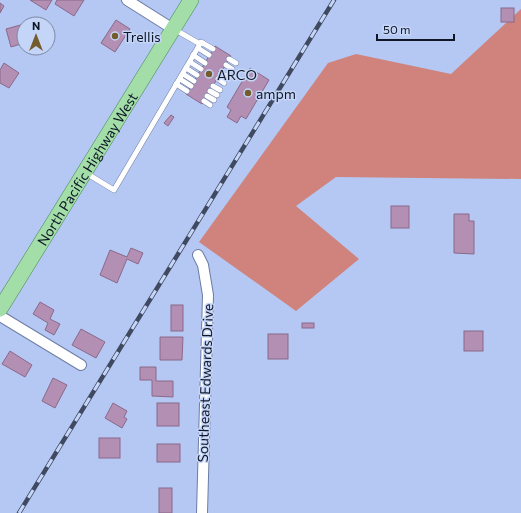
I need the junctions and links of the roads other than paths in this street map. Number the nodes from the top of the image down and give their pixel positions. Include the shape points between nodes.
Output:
1 (127, 0) edge
2 (191, 0) edge
3 (173, 29) junction
4 (201, 42) dead end
5 (198, 48) junction
6 (213, 49) dead end
7 (209, 55) dead end
8 (193, 56) junction
9 (229, 59) dead end
10 (190, 62) junction
11 (205, 63) dead end
12 (236, 64) dead end
13 (226, 65) dead end
14 (186, 68) junction
15 (201, 69) dead end
16 (232, 69) dead end
17 (221, 73) dead end
18 (197, 75) dead end
19 (181, 76) junction
20 (228, 77) dead end
21 (218, 79) dead end
22 (194, 80) dead end
23 (224, 83) dead end
24 (176, 84) junction
25 (191, 86) dead end
26 (214, 86) dead end
27 (220, 90) dead end
28 (187, 91) dead end
29 (209, 93) dead end
30 (215, 97) dead end
31 (204, 101) dead end
32 (210, 105) dead end
33 (85, 173) junction
34 (198, 255) dead end
35 (0, 309) edge
36 (0, 316) edge
37 (81, 365) dead end
38 (202, 513) edge

1 - 3 street
2 - 3 main road, North Pacific Highway West
3 - 5 lane via 200,44
3 - 33 main road, North Pacific Highway West
4 - 6 lane
5 - 7 lane
5 - 8 lane
8 - 10 lane
8 - 11 lane
9 - 12 lane
10 - 14 lane
10 - 15 lane
13 - 16 lane
14 - 18 lane
14 - 19 lane
17 - 20 lane
19 - 22 lane
19 - 24 lane
19 - 25 lane
21 - 23 lane
24 - 28 lane
24 - 33 lane via 114,190
26 - 27 lane
29 - 30 lane
31 - 32 lane
33 - 35 main road, North Pacific Highway West
34 - 38 street, Southeast Edwards Drive via 203,265 208,295
36 - 37 street

